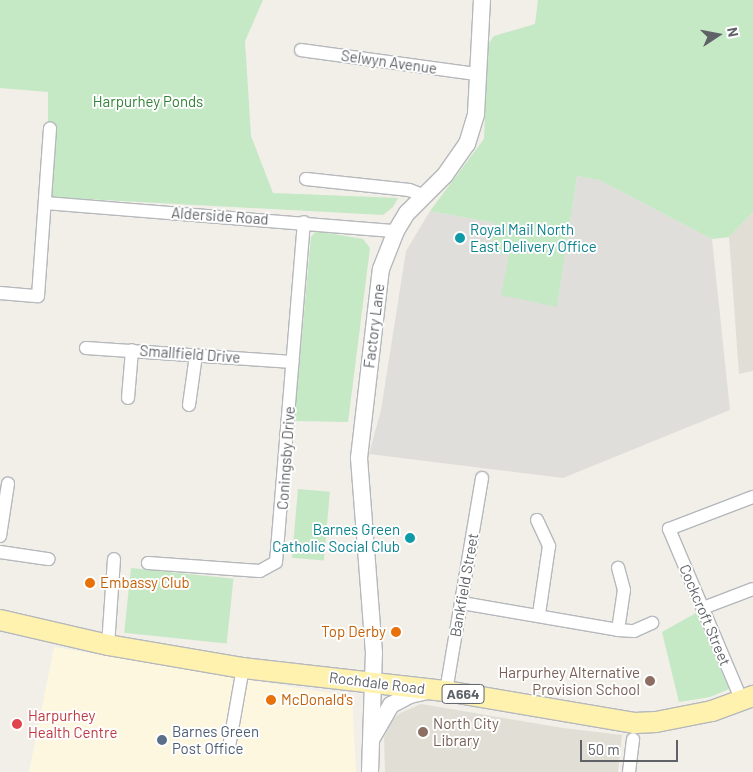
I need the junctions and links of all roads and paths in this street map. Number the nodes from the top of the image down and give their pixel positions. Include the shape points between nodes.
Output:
1 (482, 0) edge
2 (301, 50) dead end
3 (477, 74) junction
4 (50, 128) dead end
5 (306, 179) dead end
6 (423, 195) junction
7 (45, 203) junction
8 (304, 222) junction
9 (396, 231) junction
10 (0, 293) edge
11 (86, 348) dead end
12 (132, 350) junction
13 (196, 355) junction
14 (293, 362) junction
15 (128, 398) dead end
16 (189, 405) dead end
17 (482, 478) dead end
18 (8, 484) dead end
19 (753, 497) edge
20 (537, 520) dead end
21 (0, 536) edge
22 (0, 552) edge
23 (48, 559) dead end
24 (114, 559) dead end
25 (148, 562) dead end
26 (618, 568) dead end
27 (753, 589) edge
28 (462, 603) junction
29 (702, 608) junction
30 (539, 614) junction
31 (0, 620) edge
32 (652, 623) dead end
33 (618, 630) junction
34 (108, 645) junction
35 (243, 668) junction
36 (372, 682) junction
37 (442, 691) junction
38 (747, 698) edge
39 (633, 738) dead end
40 (228, 746) dead end
41 (369, 746) junction
42 (370, 772) edge
43 (629, 772) edge

1 - 3 street, Factory Lane
2 - 3 street, Selwyn Avenue
3 - 6 street, Factory Lane via 476,114 467,144 445,175
4 - 7 street
5 - 6 street via 409,190
6 - 9 street, Factory Lane
7 - 8 street, Alderside Road
7 - 10 street via 38,296
8 - 9 street, Alderside Road
8 - 14 street, Coningsby Drive
9 - 36 street, Factory Lane via 382,269 359,458 373,645
11 - 12 street, Smallfield Drive
12 - 13 street, Smallfield Drive
12 - 15 street
13 - 14 street, Smallfield Drive
13 - 16 street
14 - 25 street, Coningsby Drive via 276,562 260,572
17 - 28 street, Bankfield Street
18 - 21 street
19 - 29 street, Cockcroft Street via 669,529
20 - 30 street via 549,546
22 - 23 street
24 - 34 street
26 - 33 street via 624,590
27 - 29 street
28 - 30 street
28 - 37 street, Bankfield Street
29 - 38 street, Cockcroft Street
30 - 33 street
31 - 34 main road, Rochdale Road / A664
32 - 33 street via 634,631
34 - 35 main road, Rochdale Road / A664
35 - 36 main road, Rochdale Road / A664
35 - 40 street
36 - 37 main road, Rochdale Road / A664
36 - 41 street, Factory Lane
37 - 38 main road, Rochdale Road / A664 via 635,723 681,718
37 - 41 street via 410,695 392,705 380,719
39 - 43 street
41 - 42 street, Factory Lane

